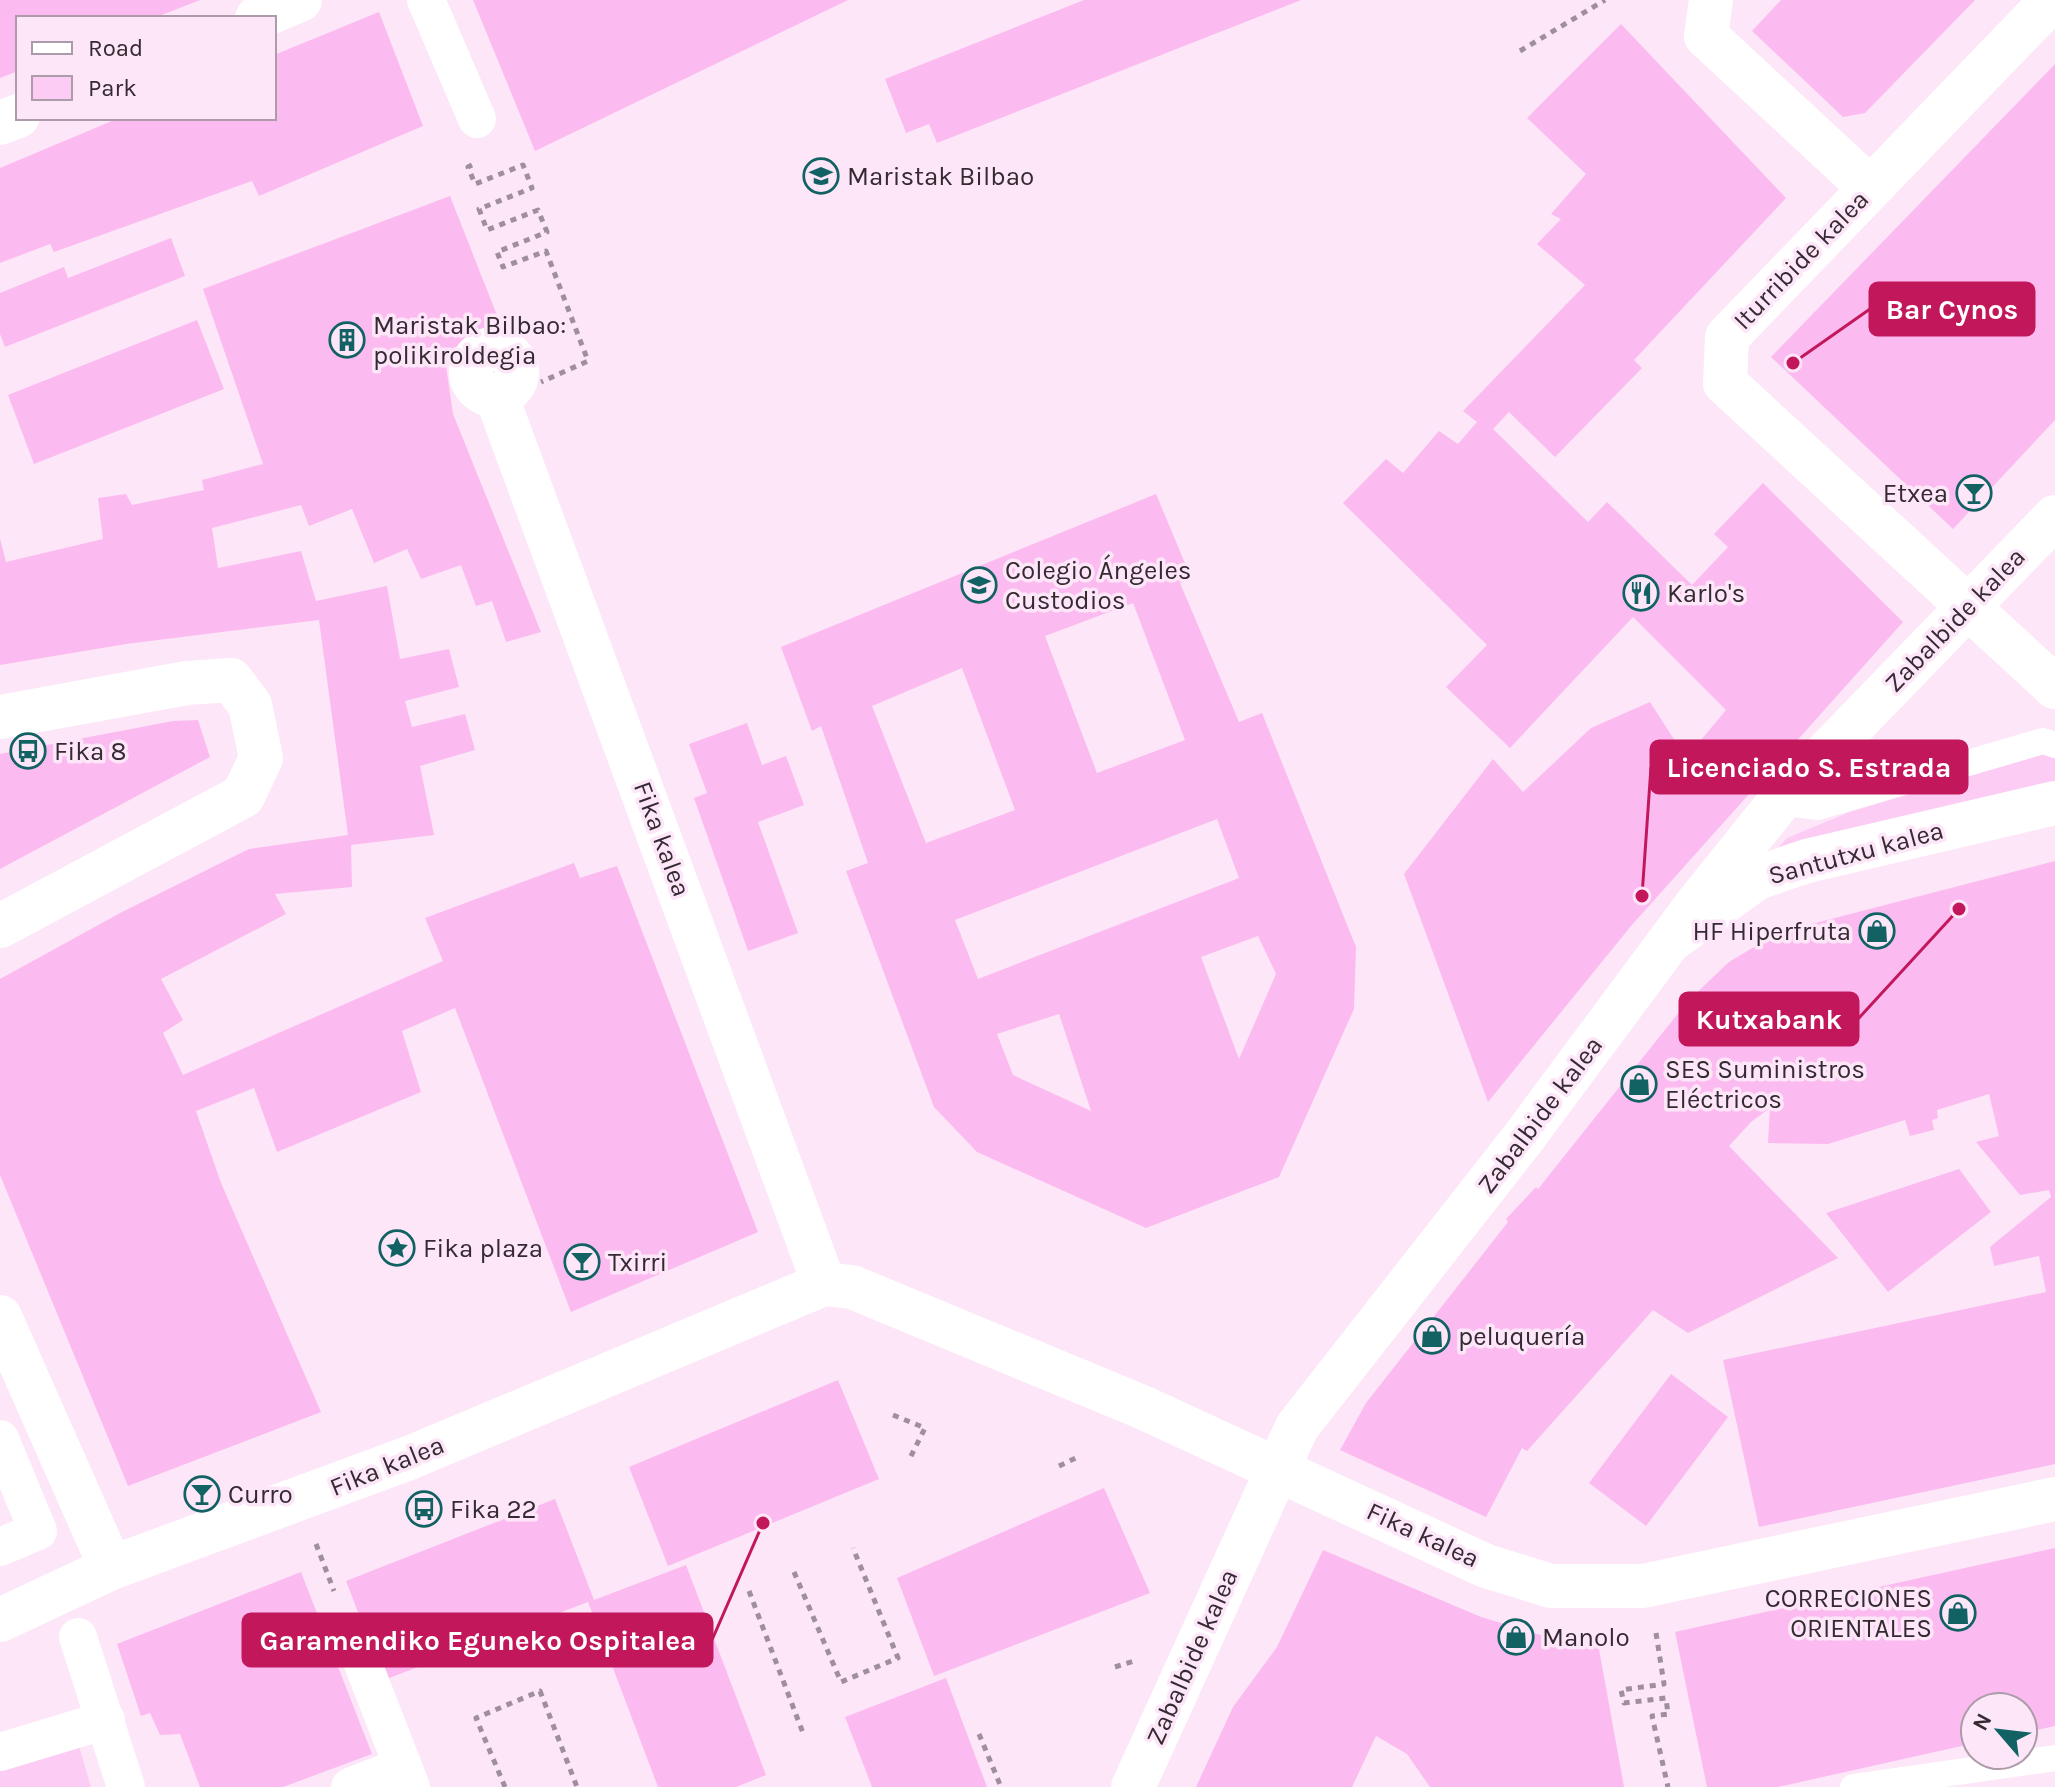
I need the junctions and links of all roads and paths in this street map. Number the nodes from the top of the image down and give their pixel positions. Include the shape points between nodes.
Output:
1 (300, 0) edge
2 (426, 0) edge
3 (1605, 0) edge
4 (1711, 0) edge
5 (2052, 0) edge
6 (262, 16) edge
7 (1520, 51) dead end
8 (477, 119) dead end
9 (479, 162) dead end
10 (1870, 188) junction
11 (559, 373) dead end
12 (496, 395) dead end
13 (2055, 517) edge
14 (1966, 606) junction
15 (2055, 687) edge
16 (0, 717) edge
17 (2055, 745) edge
18 (1779, 802) junction
19 (2055, 803) edge
20 (0, 926) edge
21 (1674, 938) junction
22 (824, 1284) junction
23 (0, 1317) edge
24 (893, 1415) dead end
25 (0, 1439) edge
26 (1078, 1457) dead end
27 (909, 1460) dead end
28 (1059, 1466) dead end
29 (1276, 1470) junction
30 (2055, 1499) edge
31 (312, 1532) dead end
32 (0, 1547) edge
33 (853, 1548) dead end
34 (111, 1568) junction
35 (794, 1572) dead end
36 (749, 1591) dead end
37 (335, 1593) dead end
38 (0, 1620) edge
39 (1656, 1630) dead end
40 (351, 1633) dead end
41 (78, 1637) dead end
42 (1142, 1658) dead end
43 (1115, 1667) dead end
44 (106, 1720) junction
45 (803, 1733) dead end
46 (979, 1734) dead end
47 (0, 1752) edge
48 (2055, 1758) edge
49 (407, 1776) edge
50 (126, 1787) edge
51 (350, 1787) edge
52 (505, 1787) edge
53 (577, 1787) edge
54 (1001, 1787) edge
55 (1133, 1787) edge
56 (1668, 1787) edge
57 (1853, 1787) edge

1 - 6 street
2 - 8 street
3 - 7 path
4 - 10 street via 1706,36
5 - 10 street, Iturribide kalea
9 - 11 path via 468,167 475,184 523,165 532,188 479,209 487,230 538,210 547,232 497,252 503,267 546,251 588,361
10 - 14 street, Iturribide kalea via 1727,337 1725,383
12 - 22 street, Fika kalea
13 - 14 street, Zabalbide kalea
14 - 15 street, Iturribide kalea
14 - 18 street, Zabalbide kalea
16 - 20 street via 231,680 250,705 261,758 243,796
17 - 18 lane via 2043,741 1818,807
18 - 21 street, Zabalbide kalea
19 - 21 street, Santutxu kalea via 1807,861 1757,878
21 - 29 street, Zabalbide kalea via 1297,1427
22 - 29 street, Fika kalea via 852,1287 1142,1407
22 - 34 street, Fika kalea via 409,1458
23 - 34 street
24 - 27 path via 925,1428
25 - 32 street via 38,1531
26 - 28 path
29 - 30 street, Fika kalea via 1486,1566 1551,1586 1643,1586
29 - 55 street, Zabalbide kalea
31 - 37 path
33 - 35 path via 898,1658 841,1682
34 - 38 street, Fika kalea
36 - 45 path
39 - 56 path via 1664,1684 1621,1690 1624,1703 1666,1698 1668,1714 1652,1716
40 - 49 street
41 - 44 street
42 - 43 path
44 - 47 street
44 - 50 street
46 - 54 path
48 - 57 lane
49 - 51 street
52 - 53 path via 476,1718 540,1691

